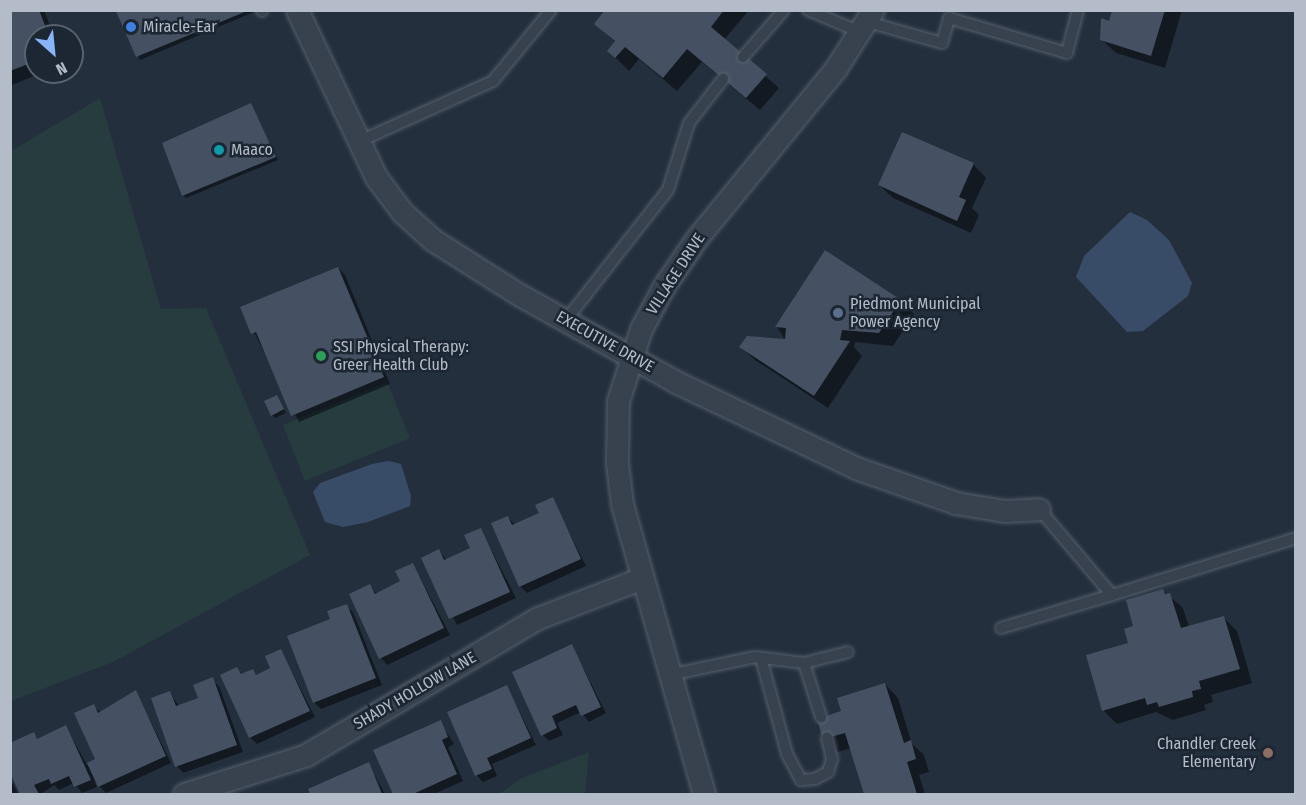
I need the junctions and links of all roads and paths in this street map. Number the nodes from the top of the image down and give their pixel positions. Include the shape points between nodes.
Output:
1 (297, 10) edge
2 (551, 10) edge
3 (784, 10) edge
4 (808, 10) edge
5 (1078, 10) edge
6 (867, 22) edge
7 (743, 57) dead end
8 (723, 79) dead end
9 (357, 143) junction
10 (566, 320) junction
11 (632, 357) junction
12 (1039, 510) joint
13 (1296, 538) edge
14 (642, 578) junction
15 (1112, 595) junction
16 (1001, 628) dead end
17 (848, 652) dead end
18 (761, 658) junction
19 (804, 663) junction
20 (669, 675) junction
21 (821, 717) dead end
22 (827, 738) dead end
23 (184, 795) edge
24 (704, 795) edge

1 - 9 street, EXECUTIVE DRIVE
2 - 9 lane via 493,81
3 - 7 lane
4 - 6 lane
5 - 6 lane via 1066,53 949,18 942,43
6 - 11 street, VILLAGE DRIVE via 836,68 697,238 664,286
8 - 10 lane via 689,123 668,190
9 - 10 street, EXECUTIVE DRIVE via 375,177 417,228
10 - 11 street, EXECUTIVE DRIVE
11 - 12 street, EXECUTIVE DRIVE via 876,476 956,503 1005,511
11 - 14 street, VILLAGE DRIVE via 617,409 617,463 622,504
12 - 15 lane
13 - 15 lane
14 - 20 street, VILLAGE DRIVE
14 - 23 street, SHADY HOLLOW LANE via 538,618 306,755
15 - 16 lane
17 - 19 lane
18 - 19 lane
18 - 20 lane via 719,661
18 - 22 lane via 787,754 801,780 815,779 828,772 831,759
19 - 21 lane
20 - 24 street, VILLAGE DRIVE

